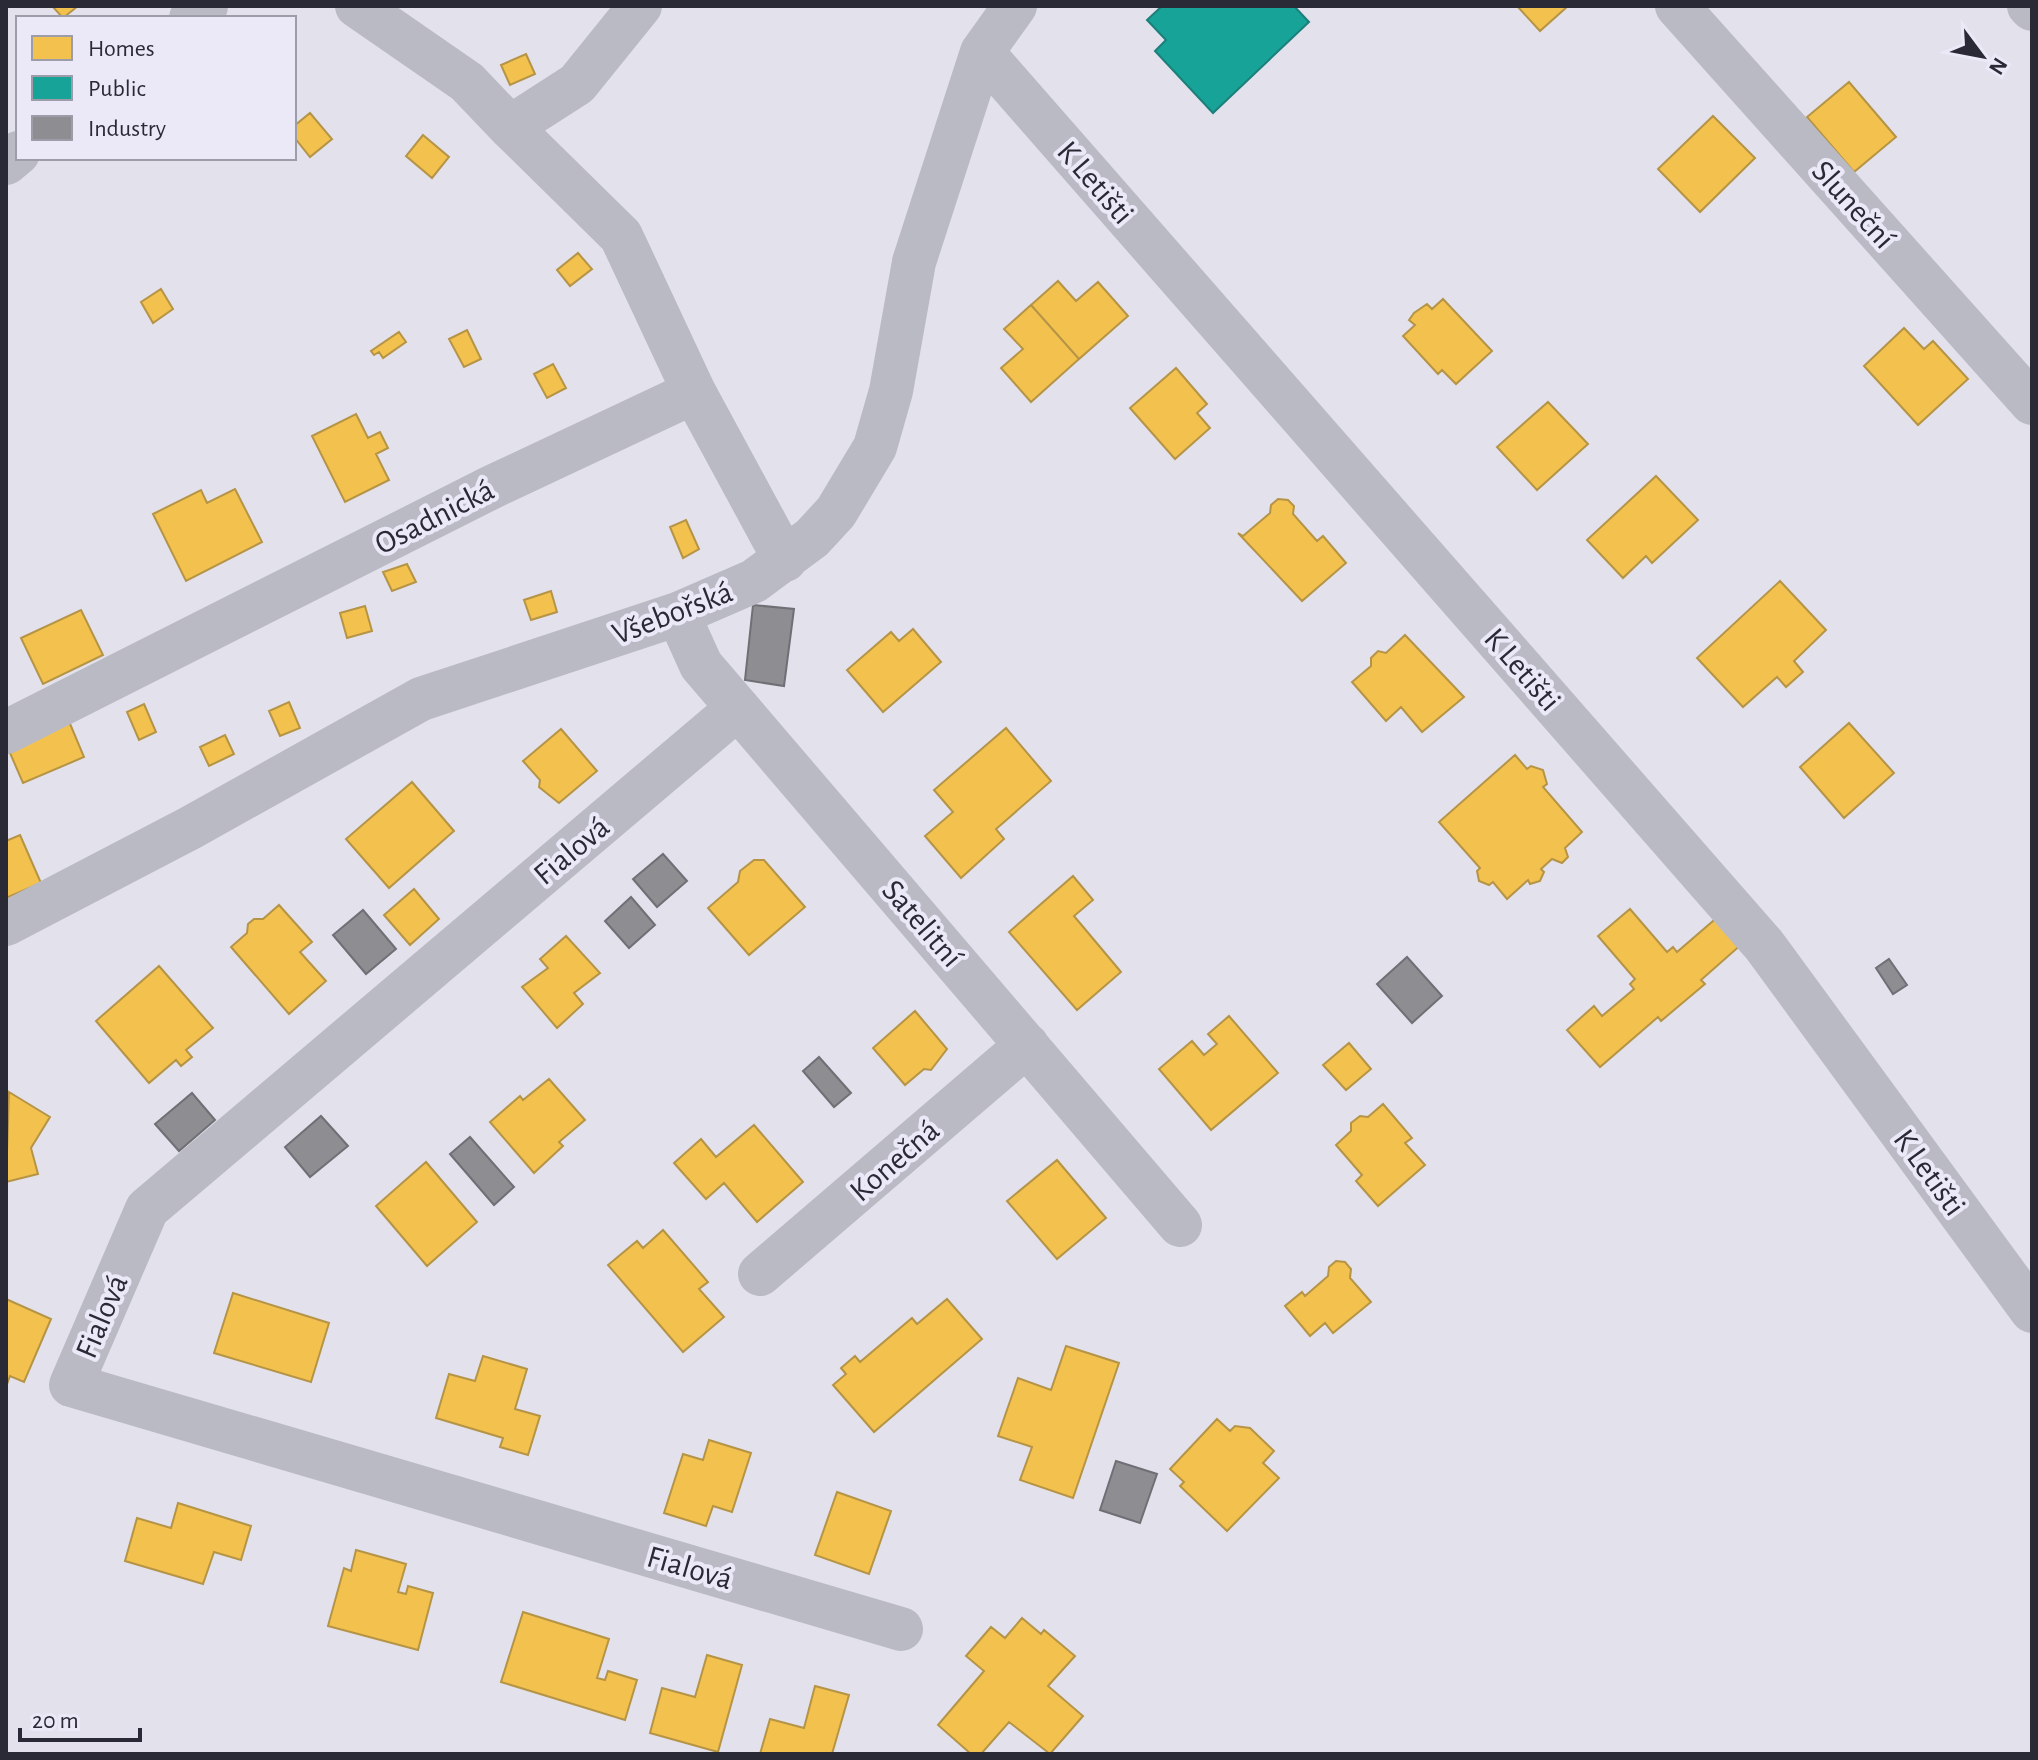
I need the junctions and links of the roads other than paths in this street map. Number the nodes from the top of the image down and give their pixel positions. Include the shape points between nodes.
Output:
1 (357, 6) edge
2 (640, 6) edge
3 (1015, 6) edge
4 (1677, 6) edge
5 (982, 52) junction
6 (510, 127) junction
7 (694, 392) junction
8 (2032, 403) edge
9 (785, 560) junction
10 (678, 614) junction
11 (738, 708) junction
12 (6, 732) edge
13 (6, 924) edge
14 (1027, 1045) junction
15 (1180, 1225) dead end
16 (760, 1274) dead end
17 (2032, 1311) edge
18 (901, 1629) dead end

1 - 6 street via 467,82
2 - 6 street via 577,84
3 - 5 street, Všebořská
4 - 8 street, Sluneční
5 - 9 street, Všebořská via 914,262 891,391 875,447 836,512
5 - 17 street, K Letišti via 1764,945
6 - 7 street via 621,236
7 - 9 street
7 - 12 street, Osadnická via 492,487
9 - 10 street, Všebořská via 754,581
10 - 11 street, Satelitní via 701,665
10 - 13 street, Všebořská via 421,699
11 - 14 street, Satelitní
11 - 18 street, Fialová via 147,1209 71,1385
14 - 15 street, Satelitní
14 - 16 street, Konečná

